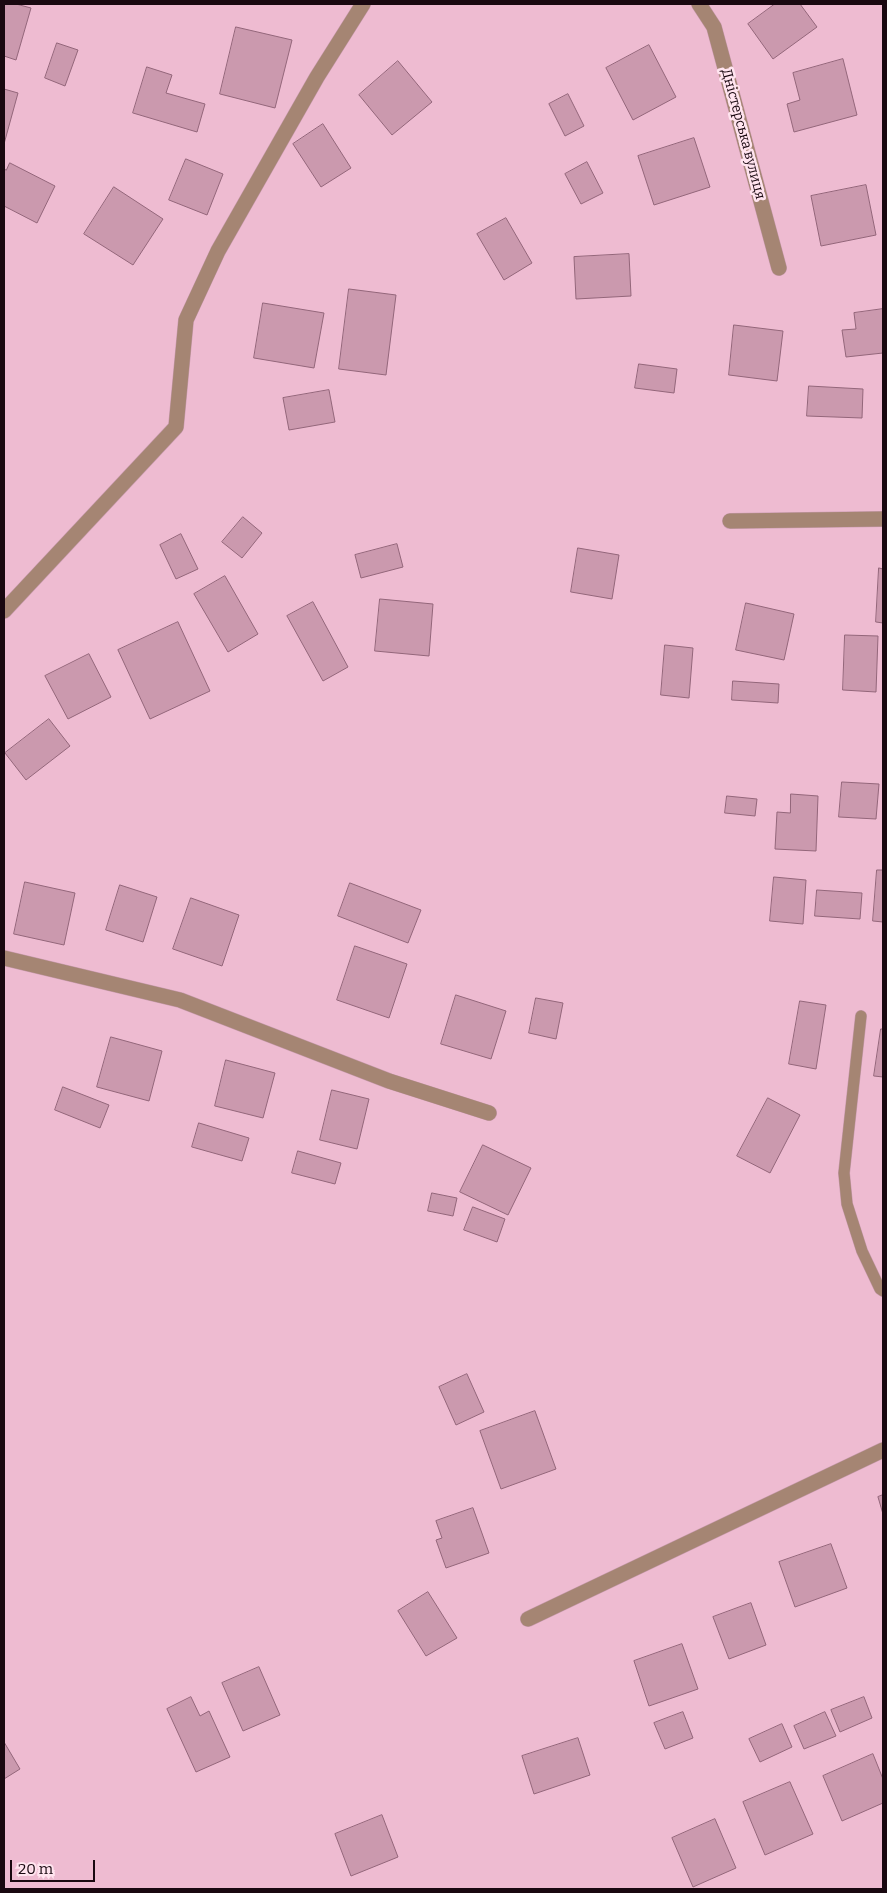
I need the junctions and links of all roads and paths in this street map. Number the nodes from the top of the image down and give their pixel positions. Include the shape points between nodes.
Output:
1 (363, 4) edge
2 (698, 4) edge
3 (779, 268) dead end
4 (883, 519) edge
5 (730, 521) dead end
6 (4, 610) edge
7 (4, 958) edge
8 (861, 1016) dead end
9 (489, 1113) dead end
10 (883, 1291) edge
11 (883, 1450) edge
12 (528, 1619) dead end

1 - 6 street via 316,77 223,242 186,320 176,427
2 - 3 street, Дністерська вулиця via 714,27
4 - 5 street
7 - 9 street via 180,1000 389,1081
8 - 10 lane via 844,1181 847,1204 862,1251
11 - 12 street

